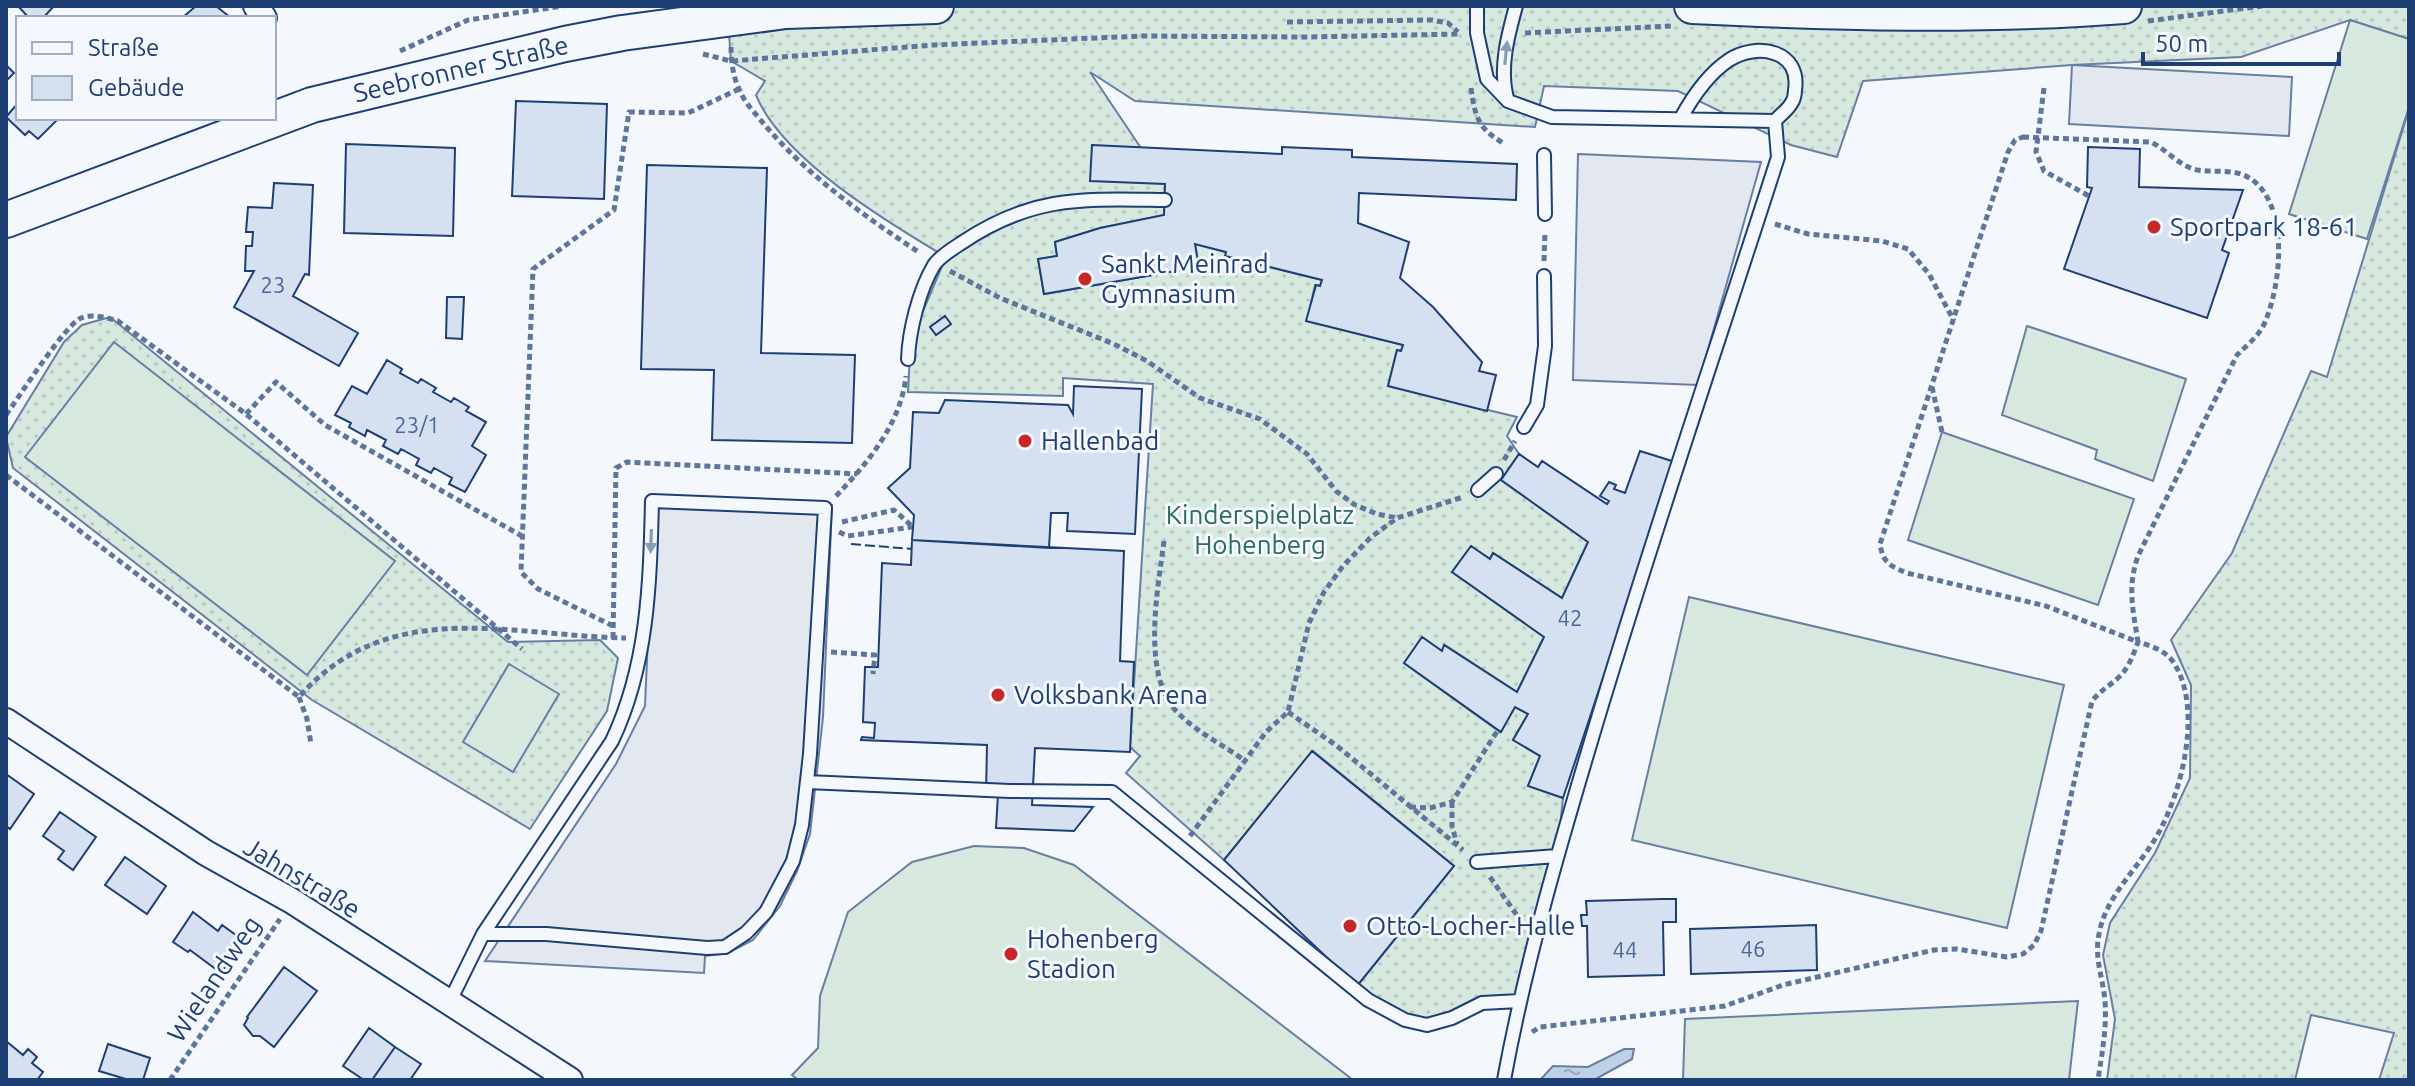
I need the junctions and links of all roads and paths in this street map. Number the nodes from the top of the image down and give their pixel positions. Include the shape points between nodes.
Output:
1 (563, 6) edge
2 (936, 6) edge
3 (1477, 6) edge
4 (1516, 6) edge
5 (1692, 6) edge
6 (2124, 6) edge
7 (880, 7) edge
8 (729, 17) junction
9 (1287, 22) dead end
10 (1477, 33) junction
11 (1460, 34) junction
12 (1463, 48) dead end
13 (690, 50) dead end
14 (399, 51) dead end
15 (731, 61) junction
16 (1469, 76) dead end
17 (2044, 88) dead end
18 (739, 89) junction
19 (1508, 101) junction
20 (1681, 118) junction
21 (276, 119) edge
22 (272, 120) edge
23 (1775, 121) junction
24 (2038, 138) junction
25 (1503, 143) dead end
26 (1544, 155) dead end
27 (2089, 196) dead end
28 (1165, 200) dead end
29 (1545, 214) joint
30 (1758, 219) junction
31 (6, 220) edge
32 (935, 263) junction
33 (1544, 276) joint
34 (1954, 322) junction
35 (908, 359) joint
36 (1932, 386) junction
37 (246, 414) junction
38 (6, 415) edge
39 (1524, 427) joint
40 (1942, 432) dead end
41 (1496, 474) joint
42 (6, 475) edge
43 (1478, 490) joint
44 (825, 508) junction
45 (1397, 518) junction
46 (824, 526) junction
47 (522, 536) junction
48 (848, 536) dead end
49 (1164, 541) dead end
50 (613, 626) dead end
51 (499, 630) junction
52 (643, 638) junction
53 (2138, 642) junction
54 (522, 649) dead end
55 (817, 652) junction
56 (873, 674) dead end
57 (299, 697) junction
58 (1288, 712) junction
59 (6, 721) edge
60 (1498, 730) dead end
61 (311, 744) dead end
62 (1244, 760) junction
63 (807, 782) junction
64 (1452, 802) junction
65 (1409, 807) junction
66 (1457, 845) junction
67 (1181, 848) junction
68 (1557, 856) junction
69 (1477, 862) junction
70 (292, 901) junction
71 (483, 934) junction
72 (1534, 941) junction
73 (1519, 1001) junction
74 (449, 1003) junction
75 (1526, 1035) dead end
76 (170, 1080) edge
77 (570, 1080) edge
78 (1504, 1080) edge
79 (2098, 1080) edge

1 - 14 path via 468,20
2 - 7 street, Seebronner Straße
3 - 10 lane
19 -> 4 lane via 1503,84
5 - 6 street via 2047,12
7 - 8 street, Seebronner Straße
8 - 15 path
8 - 21 street, Seebronner Straße via 565,44 312,105
9 - 11 path via 1432,20 1448,23
10 - 11 path
10 - 19 lane via 1487,79
11 - 12 path
11 - 15 path via 1142,36
13 - 15 path
15 - 18 path
16 - 25 path via 1474,110 1486,132
17 - 24 path
18 - 32 path via 773,135 819,180
18 - 47 path via 688,113 629,112 614,210 533,269
19 - 20 lane via 1552,117
20 - 23 lane
20 - 23 lane via 1716,72 1730,60 1761,49 1778,53 1797,80 1793,101
22 - 31 street, Seebronner Straße
23 - 30 lane via 1778,157
24 - 27 path via 2036,152 2044,171
24 - 34 path via 2015,140 2008,152
24 - 53 path via 2151,142 2181,164 2237,172 2266,194 2276,222 2279,252 2266,322 2237,355 2131,575
26 - 29 lane
28 - 32 lane via 1054,202 976,233
29 - 33 path
30 - 34 path via 1808,234 1882,241 1908,249 1929,274
30 - 68 lane
32 - 35 lane via 910,330
32 - 45 path via 1000,298 1114,344 1200,398 1260,419 1307,454 1336,491 1355,505
33 - 39 lane via 1545,346 1537,405
34 - 36 path
35 - 44 path via 904,392 878,448
36 - 40 path
36 - 53 path via 1880,544 1889,566 2046,606
37 - 38 path via 118,321 99,316 80,318 66,332
37 - 47 path via 276,382 325,425
37 - 51 path
39 - 41 path
41 - 43 lane
42 - 57 path
43 - 45 path
44 - 46 lane
44 -> 52 lane via 652,501
45 - 58 path via 1370,538 1324,592 1309,623
46 - 48 path via 894,510 913,527
46 - 55 lane
47 - 50 path via 521,572 538,589
49 - 62 path via 1156,671 1179,714
51 - 52 path
51 - 54 path
51 - 57 path via 435,629 394,636 351,651
52 - 71 lane via 632,692 612,741
53 - 75 path via 2129,665 2092,701 2041,931 2023,954 1934,950 1783,985 1725,1006 1540,1027
53 - 79 path via 2156,647 2173,662 2185,692 2189,724 2179,781 2158,834 2112,899 2099,932 2096,958 2106,1033
55 - 56 path via 875,655
55 - 63 lane
57 - 61 path
58 - 62 path
58 - 65 path
59 - 70 street, Jahnstraße via 206,853
60 - 64 path
62 - 67 path
63 - 67 lane via 1112,792
63 - 71 lane via 802,825 781,886 766,912 725,947
64 - 65 path
64 - 66 path
65 - 66 path
66 - 69 path
67 - 73 lane via 1368,1000 1405,1020 1427,1025 1482,1003
68 - 69 lane
68 - 72 lane
69 - 72 path
70 - 74 street, Jahnstraße
70 - 76 path, Wielandweg
71 - 74 lane
72 - 73 lane
73 - 78 lane
74 - 77 street, Jahnstraße

